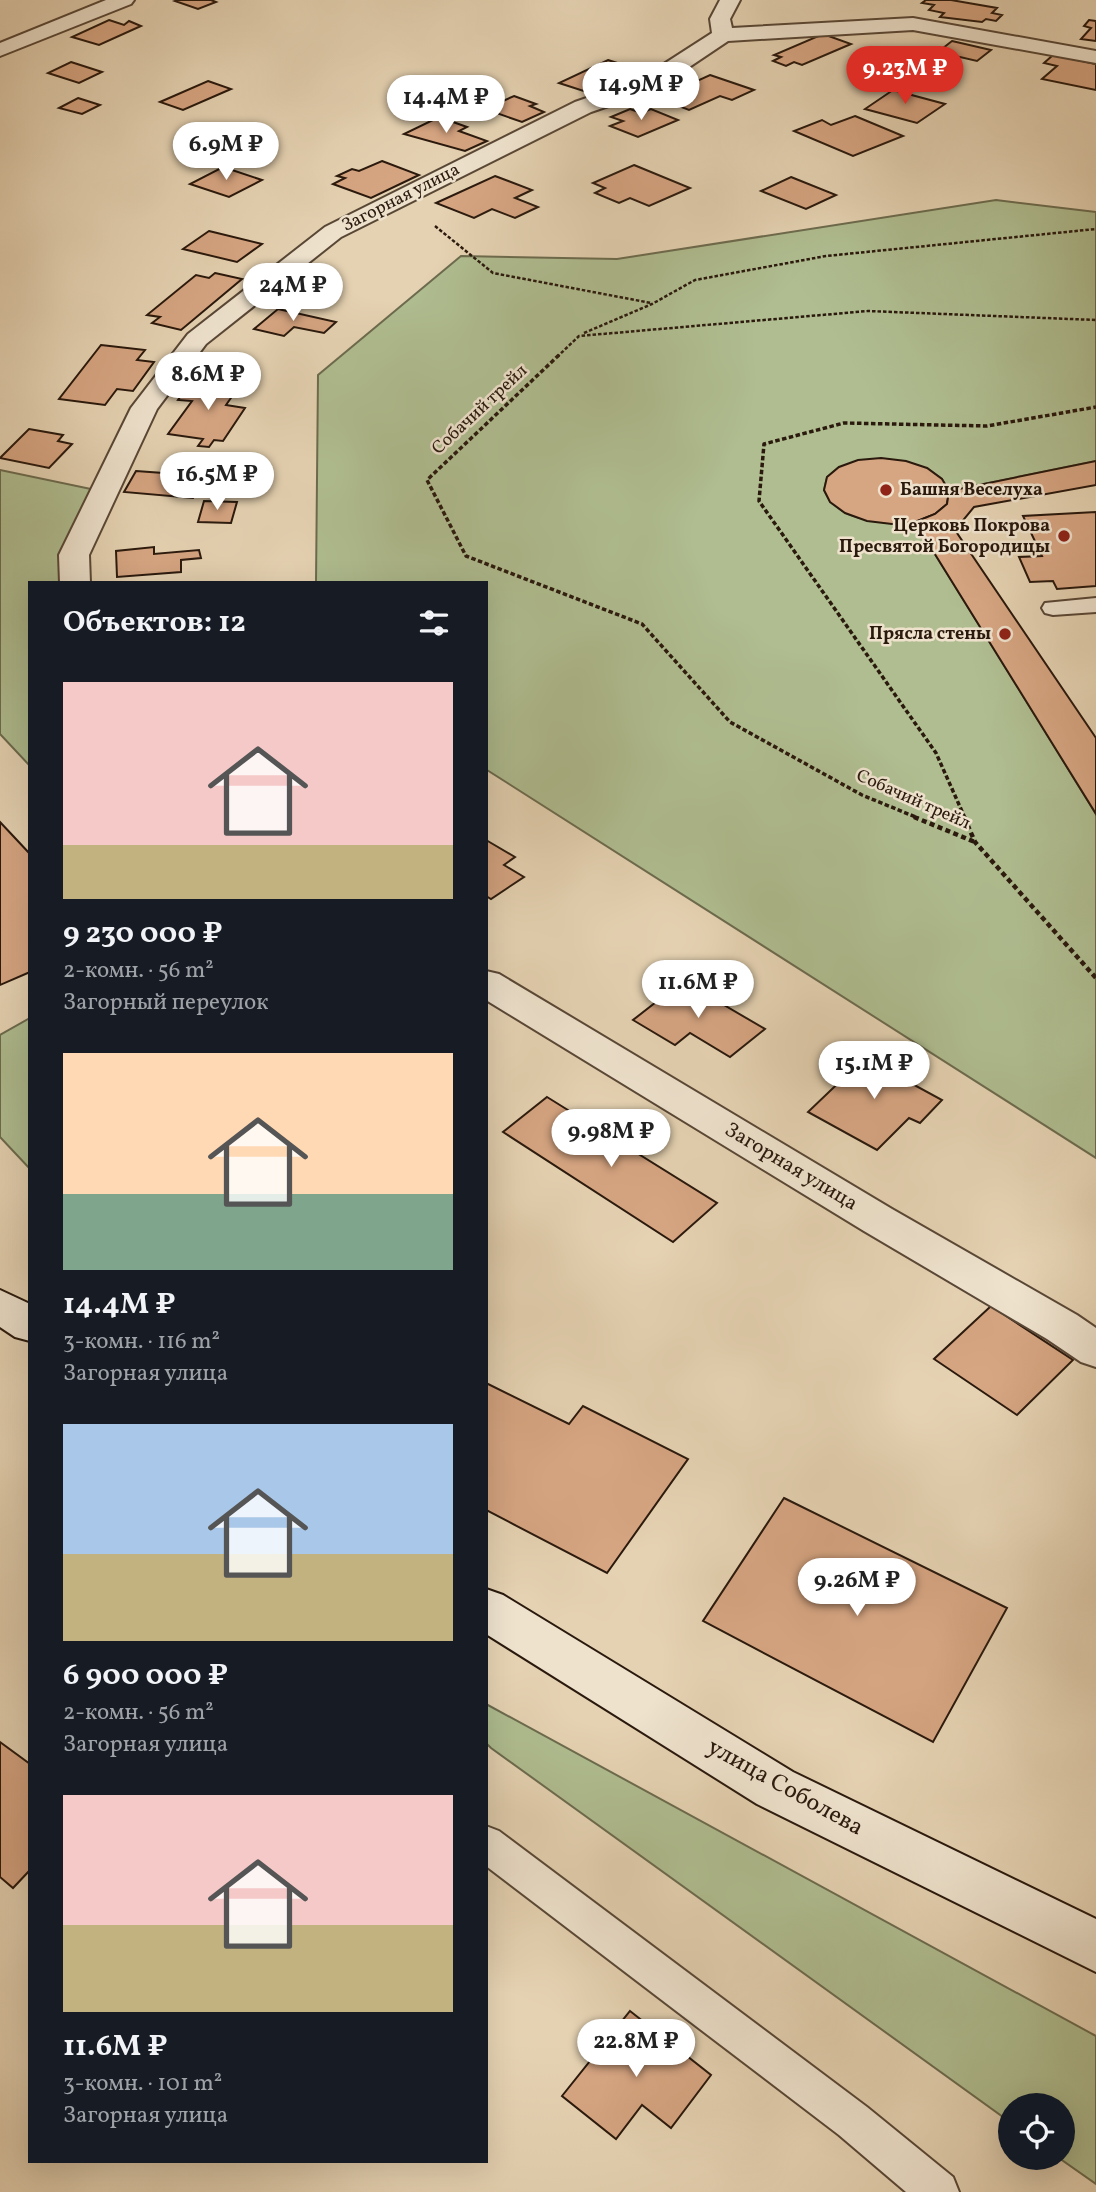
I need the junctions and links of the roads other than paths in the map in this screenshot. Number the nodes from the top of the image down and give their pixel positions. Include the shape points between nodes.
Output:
1 (124, 0) edge
2 (730, 0) edge
3 (723, 34) junction
4 (0, 50) edge
5 (1096, 57) edge
6 (75, 581) edge
7 (1096, 605) edge
8 (1052, 608) dead end
9 (488, 984) edge
10 (0, 1306) edge
11 (28, 1324) edge
12 (1096, 1350) edge
13 (488, 1610) edge
14 (488, 1845) edge
15 (1096, 1946) edge
16 (939, 2192) edge

1 - 4 street
2 - 3 street via 720,19
3 - 5 street via 913,24
3 - 6 street, Загорная улица via 647,85 583,107 334,232 197,339 144,408 74,555
7 - 8 lane
9 - 12 street, Загорная улица
10 - 11 street
13 - 15 street, улица Соболева via 775,1788
14 - 16 lane via 853,2121

